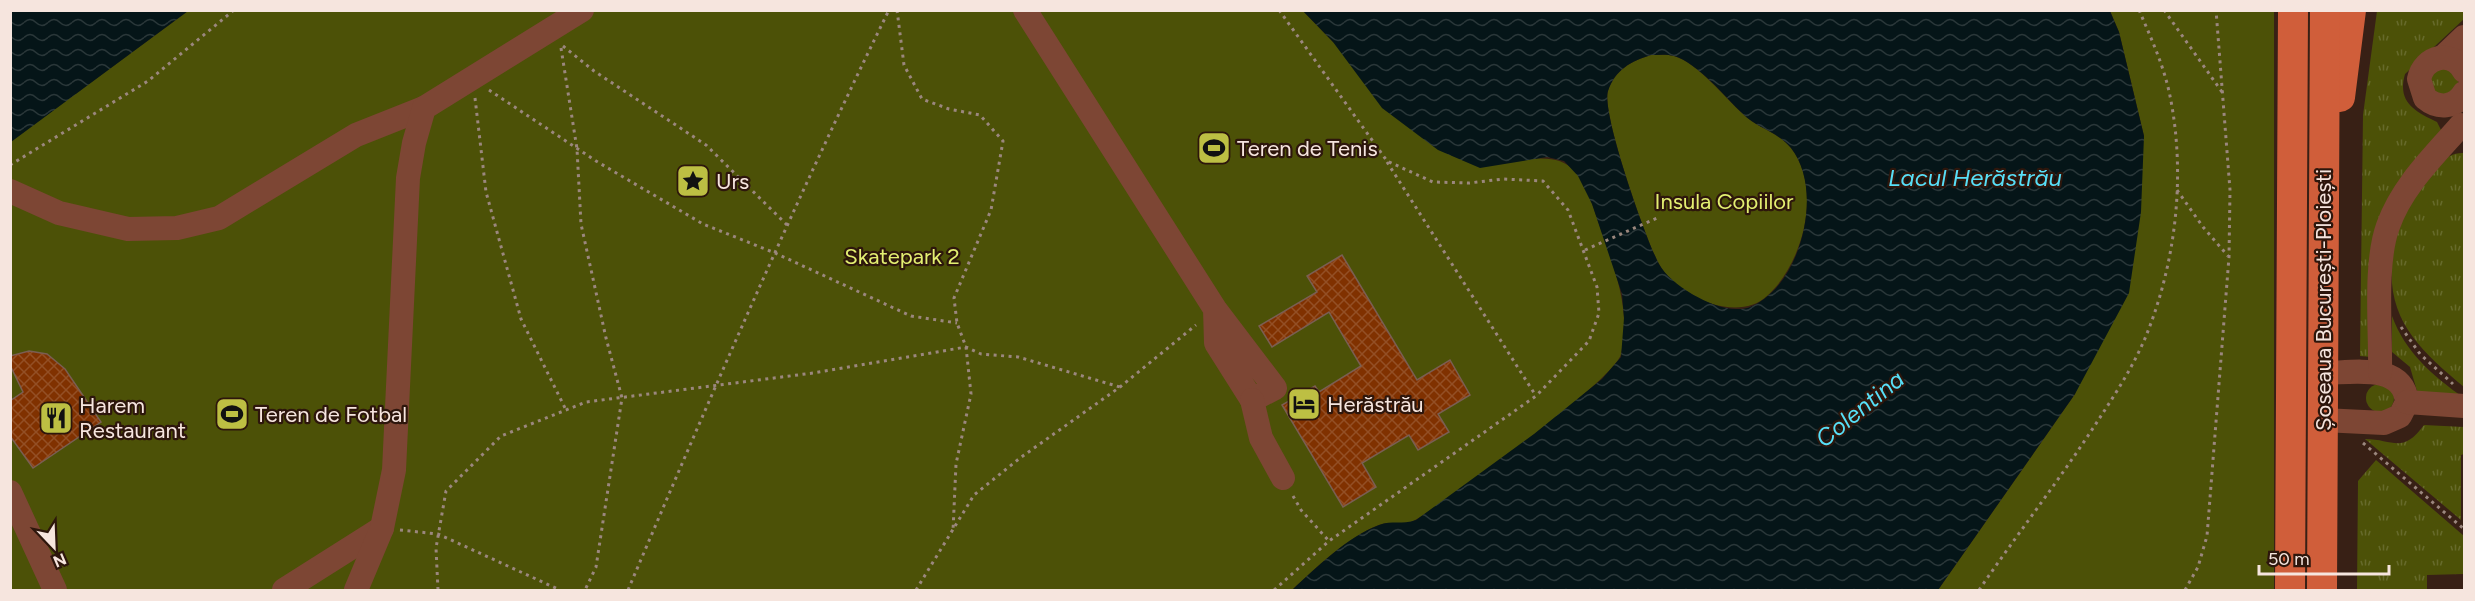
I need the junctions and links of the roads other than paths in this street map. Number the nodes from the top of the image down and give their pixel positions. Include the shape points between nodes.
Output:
1 (582, 10) edge
2 (1025, 10) edge
3 (2293, 10) edge
4 (2325, 10) edge
5 (2351, 10) edge
6 (2464, 37) edge
7 (2443, 57) junction
8 (2464, 71) edge
9 (2464, 93) edge
10 (2442, 106) junction
11 (424, 108) junction
12 (2463, 127) edge
13 (11, 192) edge
14 (2323, 234) junction
15 (2323, 373) junction
16 (2380, 373) junction
17 (2460, 396) edge
18 (2408, 402) junction
19 (2323, 420) junction
20 (1283, 478) road end
21 (10, 492) edge
22 (382, 528) junction
23 (55, 591) edge
24 (284, 591) edge
25 (356, 591) edge
26 (2290, 591) edge
27 (2322, 591) edge

1 - 11 street
2 - 20 street via 1215,309 1216,343 1252,400 1261,438
3 - 26 main road, Șoseaua București-Ploiești
4 - 14 main road, Șoseaua București-Ploiești
5 - 14 main road
6 - 7 street
7 - 8 street via 2456,61
7 - 10 street via 2429,61 2419,79 2425,98
9 - 10 street via 2457,102
10 - 12 street
11 - 13 street via 356,135 219,218 177,228 128,229 59,213
11 - 22 street via 408,178 394,470
12 - 16 street via 2418,174 2388,226 2382,255
14 - 15 main road, Șoseaua București-Ploiești
15 - 16 street
15 - 19 main road, Șoseaua București-Ploiești
16 - 18 street via 2403,385
17 - 18 street
18 - 19 street via 2400,417 2384,423
19 - 27 main road, Șoseaua București-Ploiești
21 - 23 street
22 - 24 street
22 - 25 street

